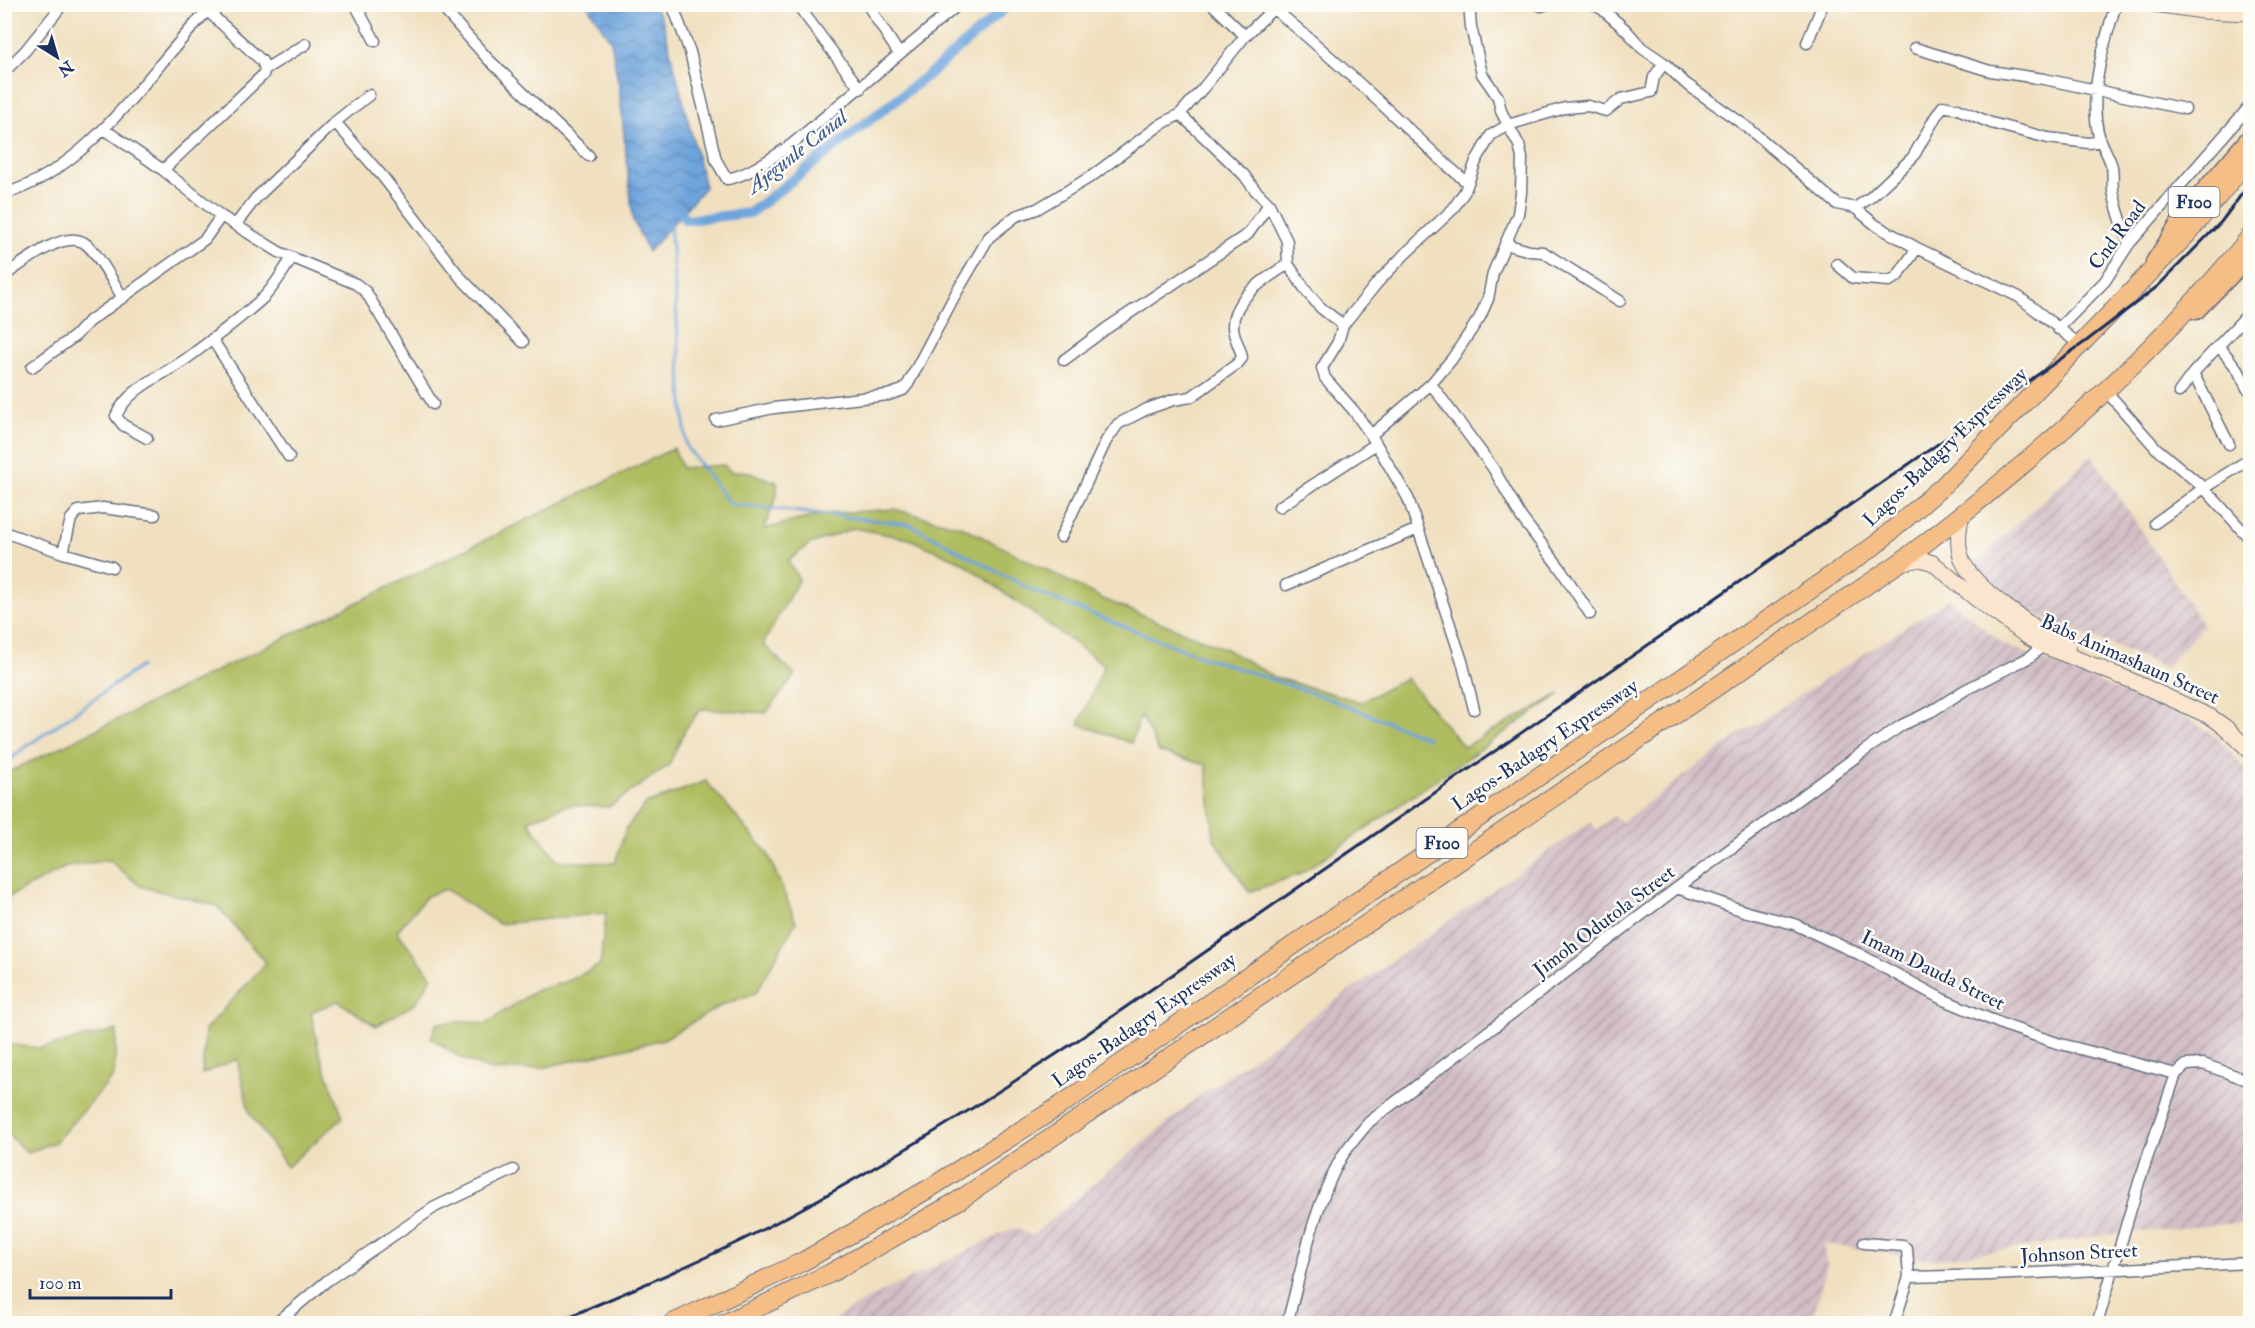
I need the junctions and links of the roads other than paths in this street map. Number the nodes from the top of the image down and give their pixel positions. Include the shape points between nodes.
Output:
1 (63, 4) edge
2 (354, 4) edge
3 (443, 4) edge
4 (672, 4) edge
5 (797, 4) edge
6 (867, 4) edge
7 (959, 4) edge
8 (1212, 4) edge
9 (1469, 4) edge
10 (1537, 4) edge
11 (1549, 4) edge
12 (1592, 4) edge
13 (1823, 4) edge
14 (2116, 4) edge
15 (2154, 4) edge
16 (207, 7) edge
17 (1276, 7) edge
18 (2250, 13) edge
19 (1245, 36) junction
20 (375, 40) dead end
21 (1807, 43) dead end
22 (306, 44) dead end
23 (1915, 48) dead end
24 (899, 54) junction
25 (1664, 63) junction
26 (265, 69) junction
27 (5, 70) edge
28 (860, 89) junction
29 (2097, 91) junction
30 (369, 95) dead end
31 (2250, 106) edge
32 (2185, 109) dead end
33 (1180, 114) junction
34 (335, 122) junction
35 (1508, 125) junction
36 (104, 129) junction
37 (2250, 137) edge
38 (2101, 141) junction
39 (589, 156) dead end
40 (2250, 157) edge
41 (164, 170) junction
42 (1468, 183) junction
43 (4, 194) edge
44 (1269, 204) junction
45 (1855, 208) junction
46 (222, 216) junction
47 (236, 224) junction
48 (2250, 237) edge
49 (1505, 244) junction
50 (2129, 244) junction
51 (1917, 248) junction
52 (2250, 256) edge
53 (292, 258) junction
54 (1288, 264) junction
55 (1837, 264) dead end
56 (2149, 275) junction
57 (4, 276) edge
58 (123, 298) junction
59 (1620, 300) dead end
60 (2250, 312) edge
61 (1343, 325) junction
62 (2058, 329) junction
63 (212, 339) junction
64 (523, 342) dead end
65 (2080, 345) junction
66 (2219, 346) junction
67 (2146, 352) junction
68 (1064, 360) dead end
69 (32, 367) dead end
70 (2193, 373) junction
71 (1431, 384) junction
72 (2247, 388) dead end
73 (2106, 391) junction
74 (2179, 392) dead end
75 (433, 404) dead end
76 (716, 420) dead end
77 (147, 438) dead end
78 (1374, 440) junction
79 (2229, 444) dead end
80 (289, 457) dead end
81 (2250, 459) edge
82 (2204, 489) junction
83 (1279, 507) dead end
84 (1962, 513) junction
85 (155, 515) dead end
86 (2155, 523) dead end
87 (1418, 530) junction
88 (4, 532) edge
89 (1062, 537) dead end
90 (2250, 539) edge
91 (63, 554) junction
92 (1899, 562) junction
93 (112, 567) dead end
94 (1286, 585) dead end
95 (1590, 614) dead end
96 (2047, 642) junction
97 (1474, 709) dead end
98 (2250, 740) edge
99 (2250, 751) edge
100 (1677, 888) junction
101 (2176, 1074) junction
102 (2250, 1081) edge
103 (513, 1170) dead end
104 (1864, 1243) dead end
105 (2250, 1263) edge
106 (2113, 1269) junction
107 (1909, 1277) junction
108 (275, 1323) edge
109 (671, 1323) edge
110 (723, 1323) edge
111 (1287, 1323) edge
112 (1894, 1323) edge
113 (2097, 1323) edge

1 - 27 street
2 - 20 street
3 - 39 street via 447,14 488,59
4 - 28 street via 690,52 716,160 727,179 791,145
5 - 28 street
6 - 24 street
7 - 24 street
8 - 19 street
9 - 35 street via 1482,74 1498,97
10 - 11 street
12 - 25 street
13 - 21 street
14 - 29 street via 2104,40
15 - 18 main road
16 - 26 street via 262,61
16 - 36 street
17 - 19 street
17 - 42 street via 1446,167
19 - 33 street
22 - 26 street
23 - 29 street via 1990,71
24 - 28 street
25 - 35 street via 1654,77 1651,92 1621,99 1606,111 1588,106 1565,108
25 - 45 street via 1837,204
26 - 41 street
29 - 32 street
29 - 38 street via 2096,117
30 - 34 street
31 - 50 street, Cnd Road
33 - 44 street
33 - 76 street via 1092,176 1037,209 1016,216 989,237 903,390
34 - 47 street via 256,198
34 - 64 street via 460,277
35 - 42 street via 1491,135
35 - 49 street via 1519,145 1522,173 1518,214
36 - 41 street
36 - 43 street via 44,176
37 - 56 main road, Lagos-Badagry Expressway / F100 via 2190,207 2156,257
38 - 45 street via 2048,138 1943,106 1913,157
38 - 50 street via 2113,172 2113,193
40 - 56 highway, F100
41 - 46 street
42 - 61 street via 1453,209 1398,261
44 - 54 street via 1287,241
44 - 68 street via 1248,234
45 - 51 street via 1877,226
46 - 47 street
46 - 58 street via 204,239
47 - 53 street
48 - 67 highway, F100
49 - 59 street via 1543,252
49 - 71 street via 1480,317
50 - 62 street, Cnd Road via 2105,281
51 - 55 street via 1897,277 1889,280 1853,278
51 - 62 street via 2019,297
52 - 67 main road via 2183,324
53 - 63 street via 264,297
53 - 75 street via 357,284 366,292
54 - 61 street via 1321,308
54 - 89 street via 1262,281 1236,310 1233,326 1242,358 1237,364 1191,397 1147,409 1118,424 1106,441
56 - 65 highway, Lagos-Badagry Expressway / F100
57 - 58 street via 48,246 72,240 82,242 92,251
58 - 69 street
60 - 66 street
61 - 78 street via 1322,368 1325,378
62 - 65 street
63 - 77 street via 121,405 116,416
63 - 80 street
65 - 109 highway, Lagos-Badagry Expressway / F100 via 1937,491 1874,546 1821,583 1058,1107 804,1261
66 - 70 street
66 - 72 street
67 - 73 highway, F100
70 - 74 street
70 - 79 street
71 - 78 street
71 - 95 street via 1493,468 1521,517
73 - 82 street via 2156,448
73 - 84 highway, F100
78 - 83 street
78 - 87 street via 1408,498
81 - 82 street
82 - 86 street
82 - 90 street
84 - 92 highway, F100
84 - 96 main road, Babs Animashaun Street via 1959,548 1967,570
85 - 91 street via 103,508 78,511 71,519
87 - 94 street
87 - 97 street
88 - 91 street
91 - 93 street
92 - 96 main road, Babs Animashaun Street via 1921,559 1933,563 1975,598
92 - 110 highway, F100 via 961,1199 829,1274
96 - 98 main road, Babs Animashaun Street via 2198,702 2230,720
96 - 99 main road, Babs Animashaun Street via 2211,717
96 - 100 street, Jimoh Odutola Street via 2030,657 1902,725
100 - 101 street, Imam Dauda Street via 1794,924 1942,999 2004,1025
100 - 111 street, Jimoh Odutola Street via 1369,1122 1342,1158 1322,1201
101 - 102 street via 2186,1065 2203,1064
101 - 106 street
103 - 108 street via 435,1207 328,1280
104 - 107 street via 1907,1248
105 - 106 street, Johnson Street
106 - 107 street, Johnson Street
106 - 113 street
107 - 112 street

